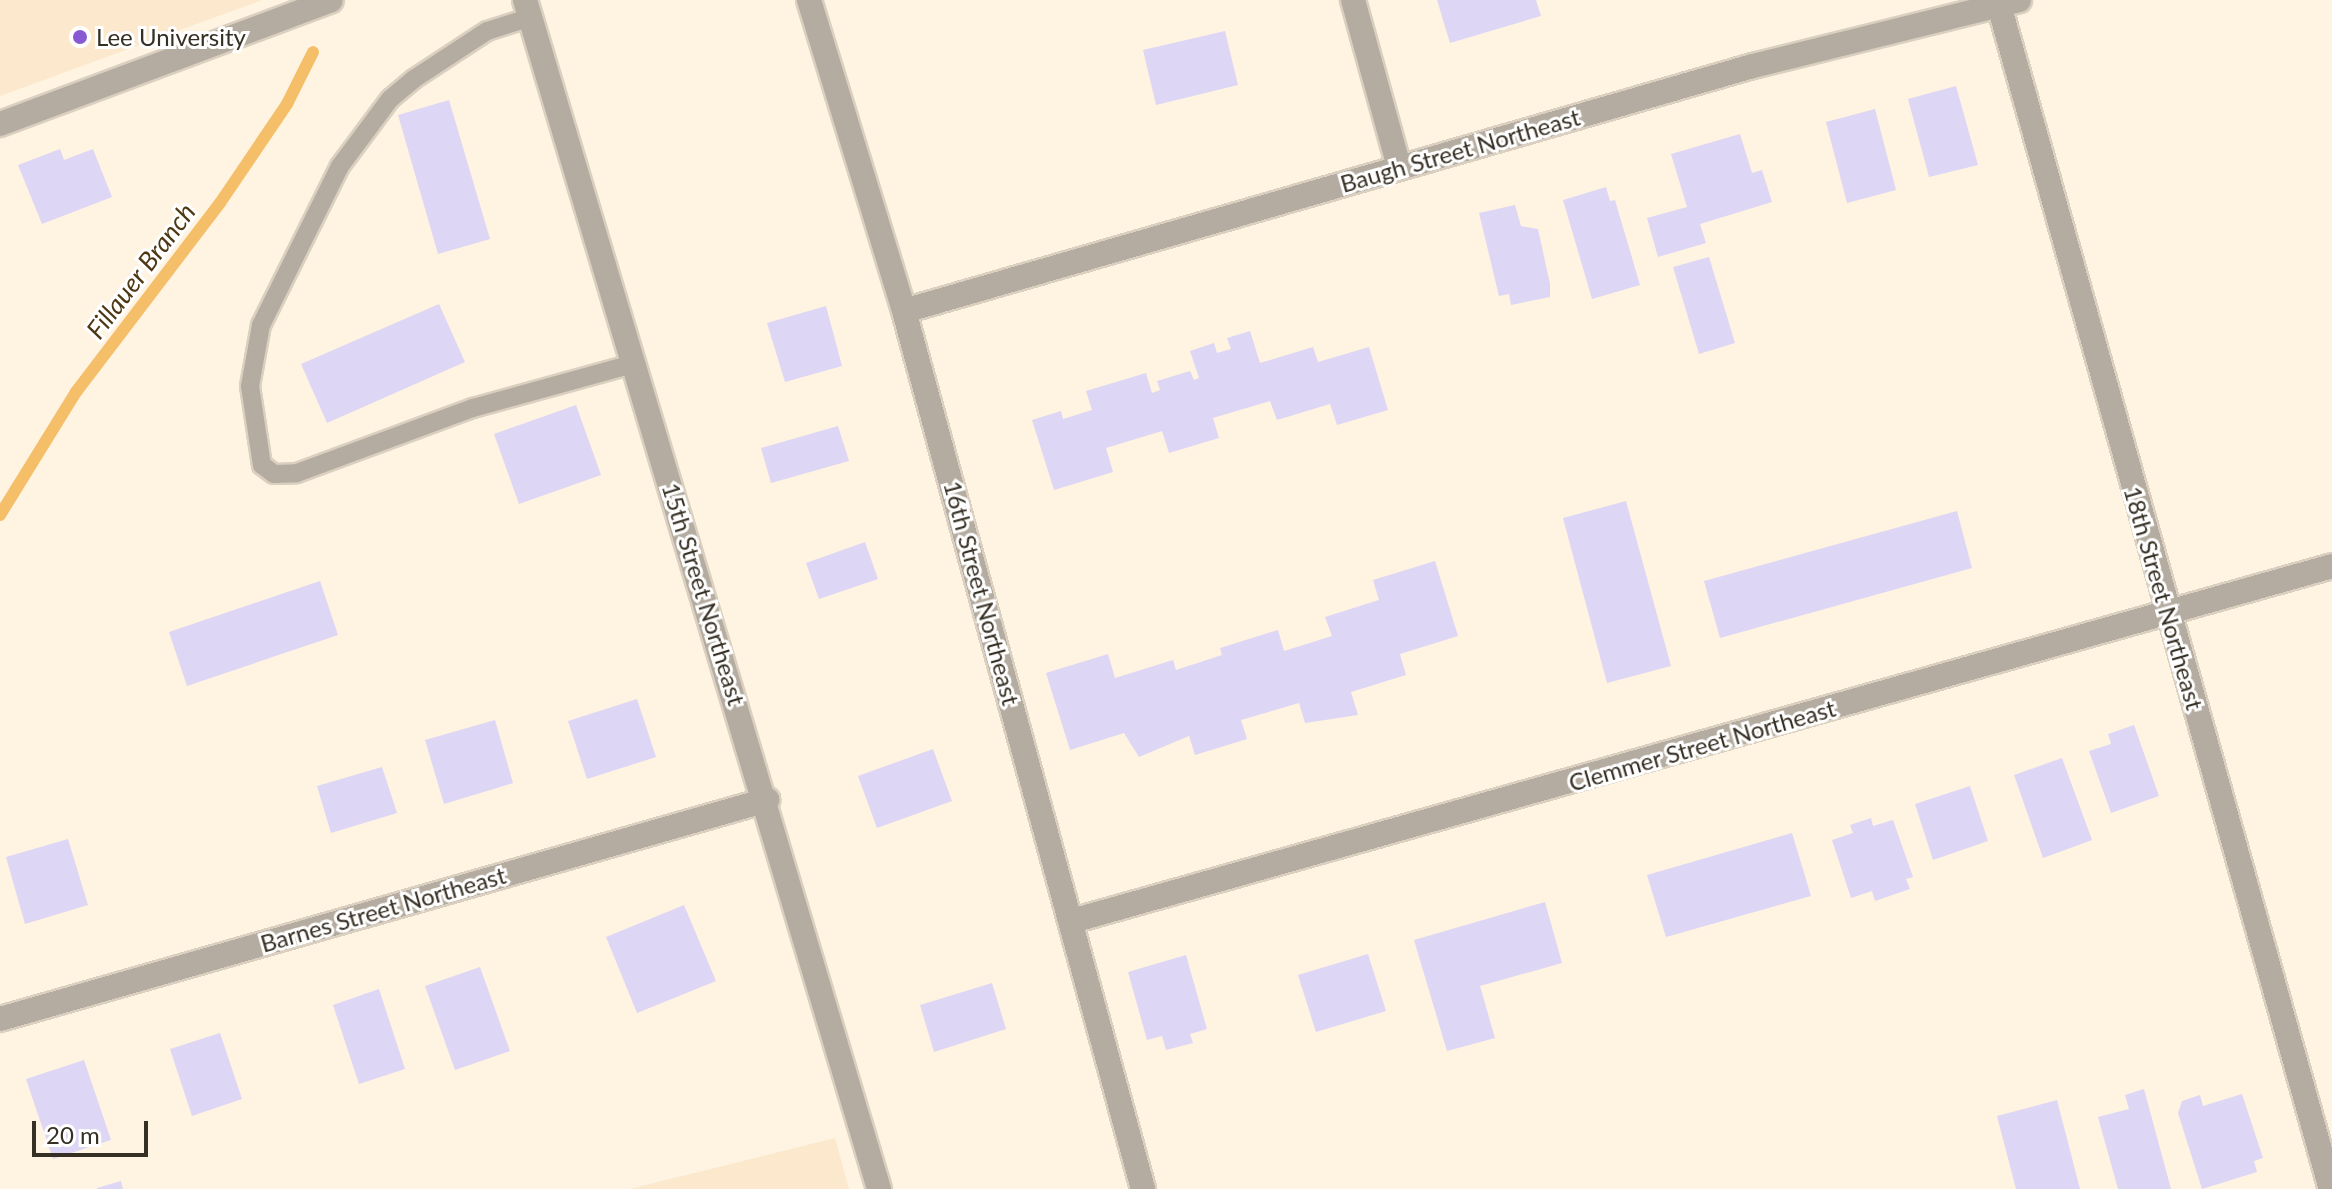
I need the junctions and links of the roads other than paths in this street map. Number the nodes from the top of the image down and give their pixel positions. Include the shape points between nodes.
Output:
1 (331, 0) edge
2 (809, 0) edge
3 (1353, 0) edge
4 (2009, 3) edge
5 (528, 8) edge
6 (0, 124) edge
7 (1399, 167) junction
8 (904, 311) junction
9 (633, 364) junction
10 (2332, 566) edge
11 (2168, 614) junction
12 (767, 800) junction
13 (1072, 921) junction
14 (0, 1019) edge
15 (879, 1189) edge
16 (1143, 1189) edge
17 (2331, 1189) edge

1 - 6 street
2 - 8 street, 16th Street Northeast
3 - 7 street
4 - 7 street, Baugh Street Northeast via 1753,66
4 - 11 street, 18th Street Northeast
5 - 9 street, 15th Street Northeast
5 - 9 lane via 390,99 340,166 261,325 250,386 262,465 274,474 297,473 473,408
7 - 8 street, Baugh Street Northeast
8 - 13 street, 16th Street Northeast
9 - 12 street, 15th Street Northeast
10 - 11 street, Clemmer Street Northeast
11 - 13 street, Clemmer Street Northeast
11 - 17 street, 18th Street Northeast
12 - 14 street, Barnes Street Northeast
12 - 15 street, 15th Street Northeast
13 - 16 street, 16th Street Northeast

